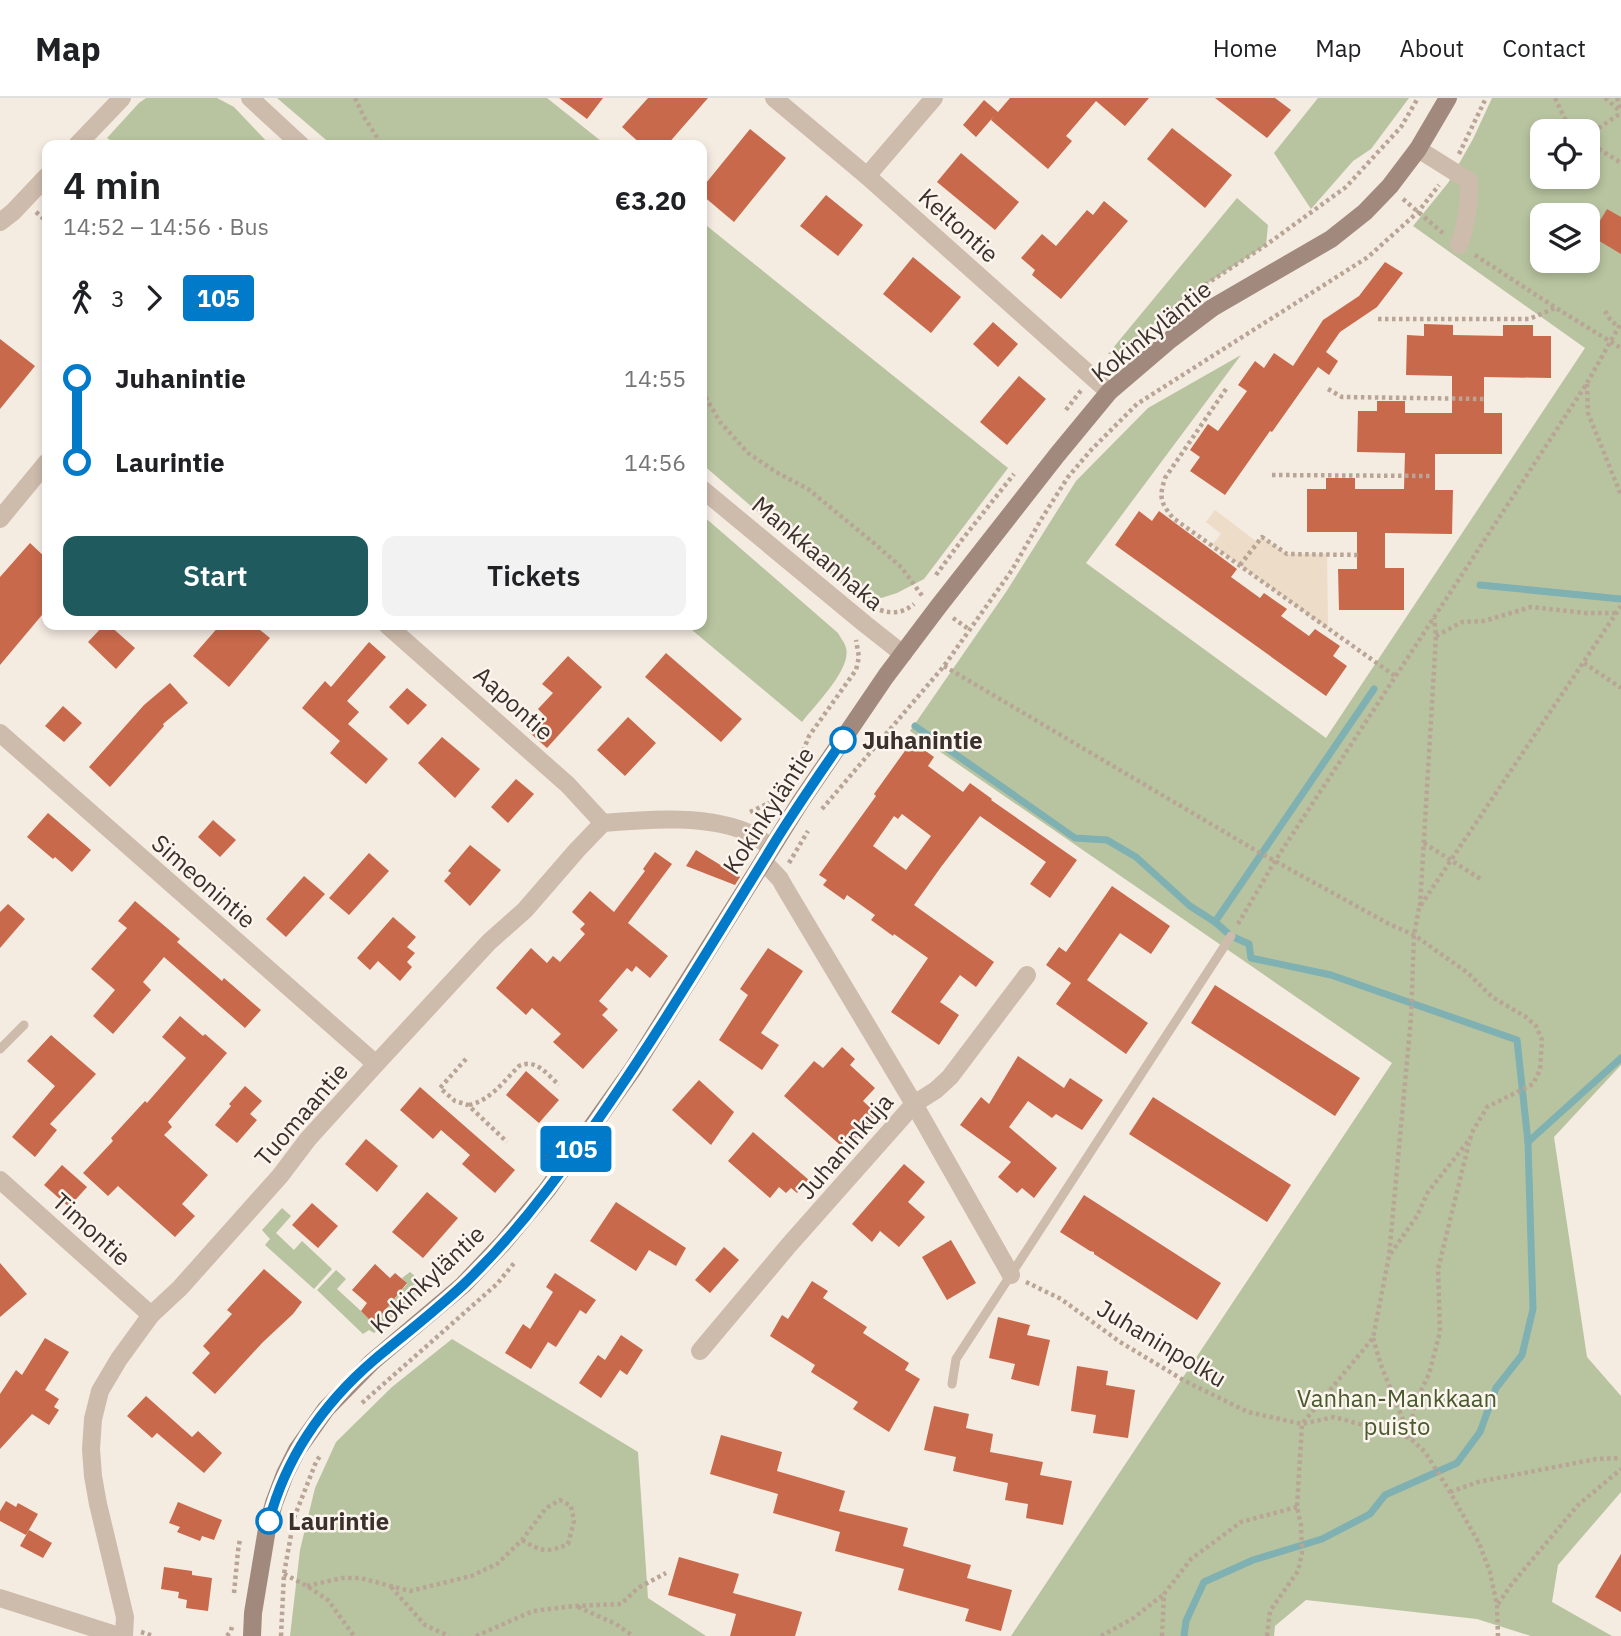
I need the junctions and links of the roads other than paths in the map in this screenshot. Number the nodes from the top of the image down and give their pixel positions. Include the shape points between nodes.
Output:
1 (122, 98) edge
2 (250, 98) edge
3 (774, 98) edge
4 (934, 98) edge
5 (1448, 98) edge
6 (82, 140) edge
7 (296, 140) edge
8 (1418, 149) junction
9 (867, 176) junction
10 (42, 181) edge
11 (0, 222) edge
12 (1459, 245) road end
13 (1109, 392) junction
14 (42, 468) edge
15 (707, 493) edge
16 (0, 519) edge
17 (393, 630) edge
18 (903, 654) junction
19 (0, 733) edge
20 (604, 823) junction
21 (767, 854) junction
22 (1231, 936) road end
23 (1027, 975) dead end
24 (24, 1025) dead end
25 (0, 1049) edge
26 (376, 1064) junction
27 (914, 1104) junction
28 (0, 1180) edge
29 (1011, 1275) junction
30 (151, 1315) junction
31 (700, 1351) dead end
32 (953, 1384) dead end
33 (0, 1598) edge
34 (121, 1636) edge
35 (253, 1636) edge

1 - 6 street
2 - 7 street
3 - 9 street, Keltontie
4 - 9 street
5 - 8 main road, Kokinkyläntie
8 - 12 street via 1469,181 1467,222
8 - 13 main road, Kokinkyläntie via 1365,212 1331,239 1212,308
9 - 13 street, Keltontie
10 - 11 street
13 - 18 main road, Kokinkyläntie
14 - 16 street
15 - 18 street, Mankkaanhaka
17 - 20 street, Aapontie via 559,777
18 - 21 main road, Kokinkyläntie
19 - 26 street, Simeonintie
20 - 21 street via 687,820 717,824 755,836
20 - 26 street, Tuomaantie
21 - 27 street
21 - 35 main road, Kokinkyläntie via 633,1069 547,1190 463,1285 372,1362 326,1409 297,1450 267,1529
22 - 29 lane
23 - 27 street, Juhaninkuja via 950,1077
24 - 25 lane
26 - 30 street, Tuomaantie via 189,1278
27 - 29 street
27 - 31 street, Juhaninkuja
28 - 30 street, Timontie
29 - 32 lane via 956,1359
30 - 34 street, Tuomaantie via 100,1391 93,1419 93,1476 125,1616
33 - 34 street

